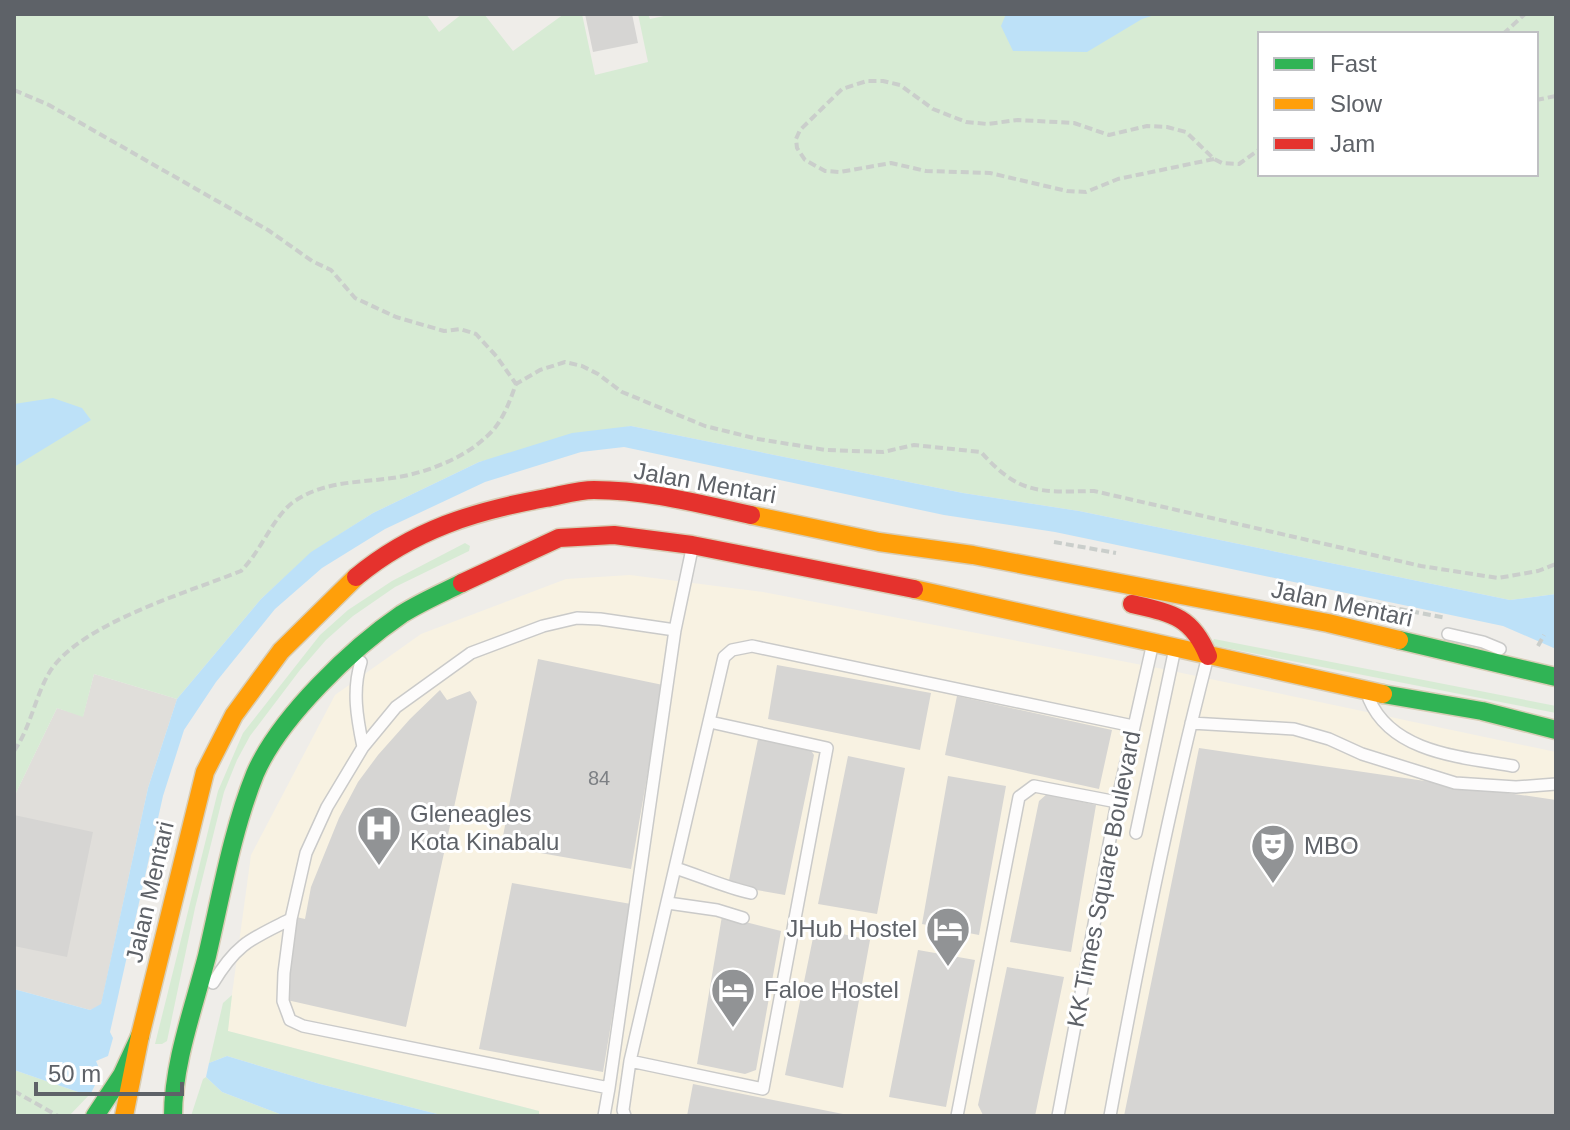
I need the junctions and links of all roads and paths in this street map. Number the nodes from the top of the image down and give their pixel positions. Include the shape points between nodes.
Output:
1 (1525, 14) edge
2 (1505, 32) edge
3 (14, 90) edge
4 (1258, 150) edge
5 (1214, 159) junction
6 (516, 384) junction
7 (471, 515) junction
8 (1044, 541) dead end
9 (879, 542) junction
10 (692, 545) junction
11 (1017, 550) dead end
12 (1120, 554) dead end
13 (973, 555) junction
14 (1556, 564) edge
15 (479, 574) junction
16 (1362, 602) dead end
17 (1453, 620) dead end
18 (675, 630) junction
19 (1438, 632) dead end
20 (1544, 635) dead end
21 (370, 639) junction
22 (1153, 643) junction
23 (1529, 644) dead end
24 (1175, 646) junction
25 (1537, 648) junction
26 (1547, 654) dead end
27 (1208, 656) junction
28 (1556, 675) edge
29 (1365, 691) junction
30 (710, 722) junction
31 (1191, 723) junction
32 (1133, 726) junction
33 (1556, 730) edge
34 (363, 747) junction
35 (14, 751) edge
36 (1513, 766) dead end
37 (1556, 784) edge
38 (1117, 802) junction
39 (1136, 833) dead end
40 (675, 868) junction
41 (224, 889) junction
42 (751, 893) dead end
43 (668, 903) junction
44 (743, 918) dead end
45 (291, 919) junction
46 (188, 1030) junction
47 (140, 1036) junction
48 (630, 1061) junction
49 (609, 1088) junction
50 (14, 1091) edge
51 (58, 1116) edge
52 (95, 1116) edge
53 (124, 1116) edge
54 (173, 1116) edge
55 (604, 1116) edge
56 (625, 1116) edge
57 (957, 1116) edge
58 (1058, 1116) edge
59 (1110, 1116) edge

1 - 2 path
3 - 6 path via 268,230 331,270 355,298 396,317 476,334
4 - 5 path via 1239,164
5 - 5 path via 1186,132 1167,127 1109,135 1074,123 966,122 883,81 842,89 796,139 805,160 825,171 891,163 926,171 990,173 1086,192 1118,179
6 - 14 path via 565,362 705,426 758,439 826,450 883,452 914,445 981,452 1014,483 1040,492 1094,491 1421,566 1498,578
6 - 35 path via 487,437 462,454 394,478 318,490 292,503 241,571 113,621 75,647 50,671
7 - 9 main road, Jalan Mentari via 592,490 655,494
7 - 15 main road via 498,538 493,560
7 - 47 main road, Jalan Mentari via 413,537 350,582 281,651 234,715 205,772
8 - 12 path
9 - 11 lane
9 - 13 main road, Jalan Mentari
10 - 15 main road via 614,535 559,538
10 - 18 lane
10 - 22 main road
13 - 27 main road via 995,570 1165,613 1198,633
13 - 28 main road, Jalan Mentari via 1282,607
15 - 21 main road via 403,614
16 - 17 path
18 - 34 lane via 577,618 508,637 471,653 396,707
18 - 49 lane
19 - 28 lane via 1483,642
20 - 25 path
21 - 34 lane via 357,676
21 - 41 main road via 332,672 268,751 256,772
22 - 24 main road
22 - 32 lane, KK Times Square Boulevard
23 - 25 path
24 - 27 main road
24 - 39 lane
25 - 26 path
27 - 29 main road
27 - 31 lane, KK Times Square Boulevard
29 - 33 main road
29 - 36 lane via 1375,715 1404,738 1440,754
30 - 32 lane via 724,657 752,646
30 - 40 lane
30 - 48 lane via 827,748 763,1089
31 - 37 lane via 1294,729 1455,783
31 - 59 lane, KK Times Square Boulevard
32 - 38 lane, KK Times Square Boulevard
34 - 45 lane via 306,853
38 - 57 lane via 1034,786 1019,797
38 - 58 lane, KK Times Square Boulevard
40 - 42 lane
40 - 43 lane
41 - 46 main road
41 - 47 main road via 187,969 170,1044 158,1051 145,1049
43 - 44 lane
43 - 48 lane
45 - 46 lane via 233,951
45 - 49 lane via 283,1001 290,1020
46 - 54 main road
47 - 52 main road
47 - 53 main road, Jalan Mentari
48 - 56 lane
49 - 55 lane
50 - 51 path

